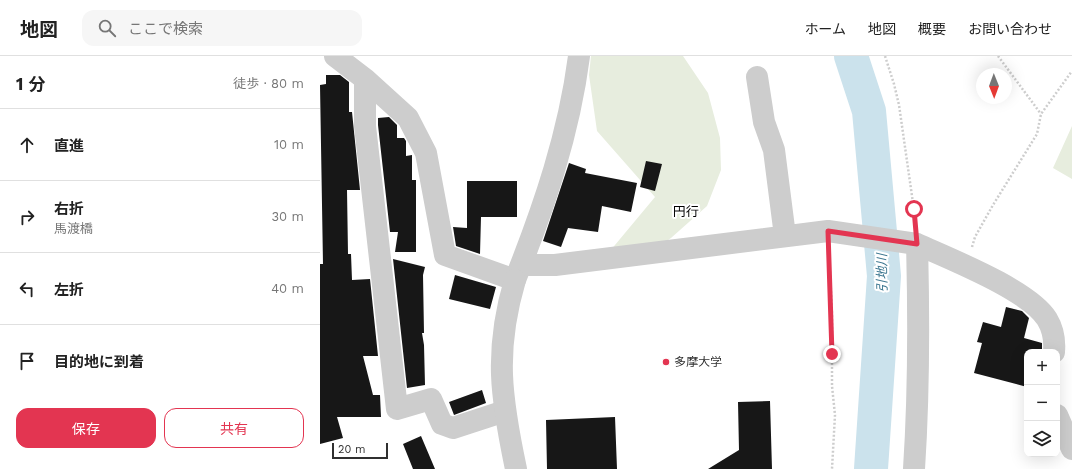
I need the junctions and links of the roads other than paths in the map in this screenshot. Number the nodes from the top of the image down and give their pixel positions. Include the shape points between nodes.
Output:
1 (335, 56) edge
2 (578, 56) edge
3 (758, 77) dead end
4 (366, 79) junction
5 (785, 236) junction
6 (914, 243) junction
7 (518, 273) junction
8 (1054, 349) edge
9 (505, 411) junction
10 (1060, 421) edge
11 (1072, 449) edge
12 (516, 469) edge
13 (914, 469) edge

1 - 4 street
2 - 7 street via 572,104 564,137 548,192
3 - 5 street via 764,122 774,150
4 - 7 street via 408,118 426,153 446,255
4 - 9 street via 365,126 397,409 431,399 442,424 452,428
5 - 6 street via 833,231
5 - 7 street via 555,265
6 - 8 street via 966,266 1036,307 1047,319 1053,333
6 - 13 street via 920,371
7 - 9 street via 509,305 501,358
9 - 12 street
10 - 11 street

